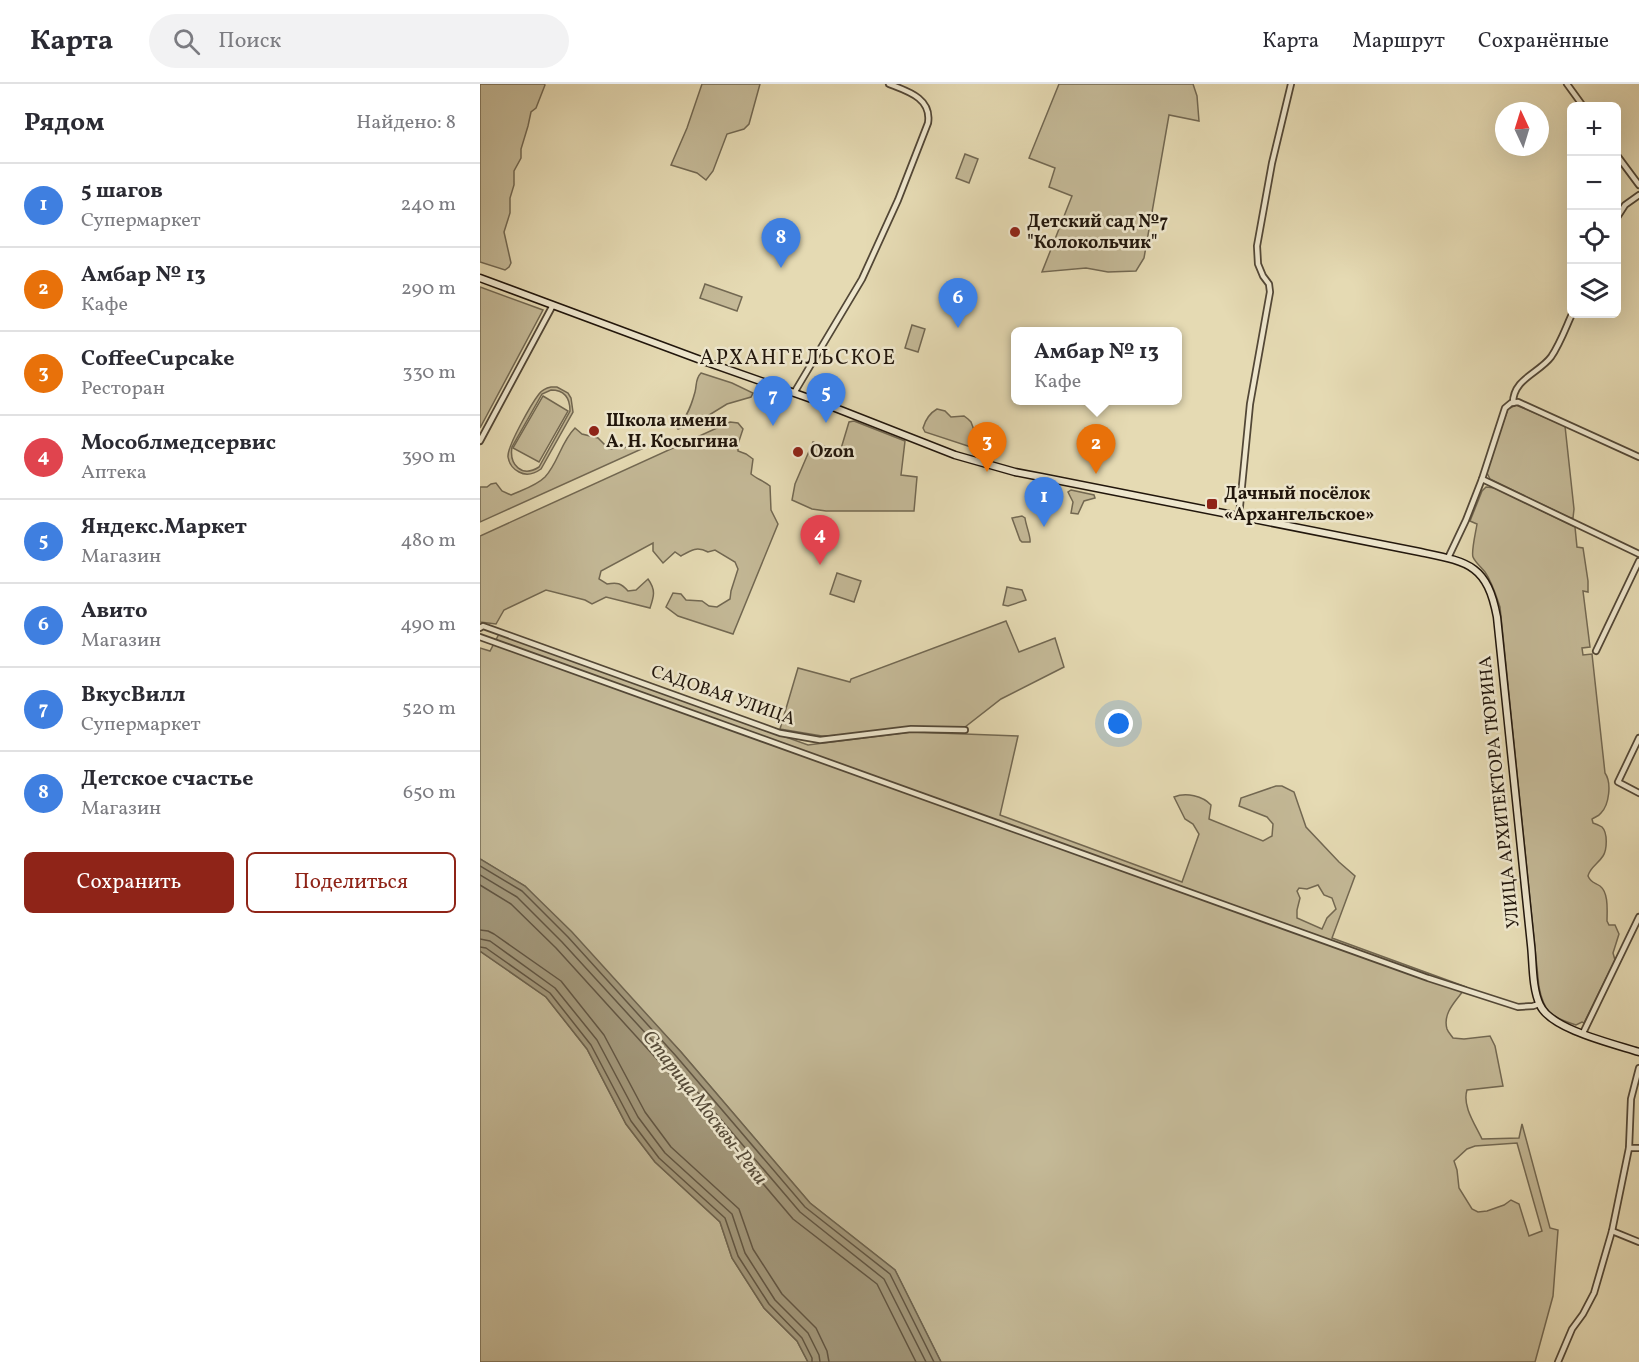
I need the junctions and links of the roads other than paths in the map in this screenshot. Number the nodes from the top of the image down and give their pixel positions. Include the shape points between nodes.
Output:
1 (889, 84) edge
2 (1291, 84) edge
3 (1567, 84) edge
4 (1580, 102) edge
5 (1618, 156) edge
6 (1639, 185) edge
7 (1639, 195) edge
8 (1621, 212) edge
9 (480, 278) edge
10 (553, 305) junction
11 (1570, 318) edge
12 (794, 393) junction
13 (1513, 403) junction
14 (480, 441) edge
15 (1639, 457) edge
16 (1482, 479) junction
17 (1239, 516) junction
18 (1639, 554) edge
19 (1448, 558) junction
20 (1639, 561) edge
21 (480, 628) edge
22 (480, 637) edge
23 (1596, 651) dead end
24 (965, 730) dead end
25 (1639, 738) edge
26 (1639, 793) edge
27 (1639, 917) edge
28 (1539, 1004) junction
29 (1583, 1033) junction
30 (1639, 1052) edge
31 (1639, 1068) edge
32 (1629, 1148) junction
33 (1639, 1148) edge
34 (1612, 1231) junction
35 (1639, 1242) edge
36 (1558, 1362) edge

1 - 12 street via 921,99 928,110 928,123 862,279
2 - 17 street via 1257,246 1258,264 1270,292 1250,404
3 - 4 street
5 - 6 street
7 - 8 street
9 - 10 street, УЛИЦА АРХИТЕКТОРА ТЮРИНА
10 - 12 street, УЛИЦА АРХИТЕКТОРА ТЮРИНА
10 - 14 street
11 - 13 street via 1553,354 1517,386
12 - 17 street, УЛИЦА АРХИТЕКТОРА ТЮРИНА via 986,464
13 - 15 street
13 - 16 street via 1505,408
16 - 18 street
16 - 19 street
17 - 19 street, УЛИЦА АРХИТЕКТОРА ТЮРИНА
19 - 28 street, УЛИЦА АРХИТЕКТОРА ТЮРИНА via 1472,567 1485,580 1497,617
20 - 23 street
21 - 24 street, САДОВАЯ УЛИЦА via 560,652 780,734 820,740 911,729
22 - 28 street via 1428,978 1518,1007
25 - 26 street via 1618,782
27 - 29 street
28 - 29 street via 1551,1019
29 - 30 street
31 - 32 street via 1631,1099
32 - 33 street
32 - 34 street
34 - 35 street
34 - 36 street via 1594,1293

